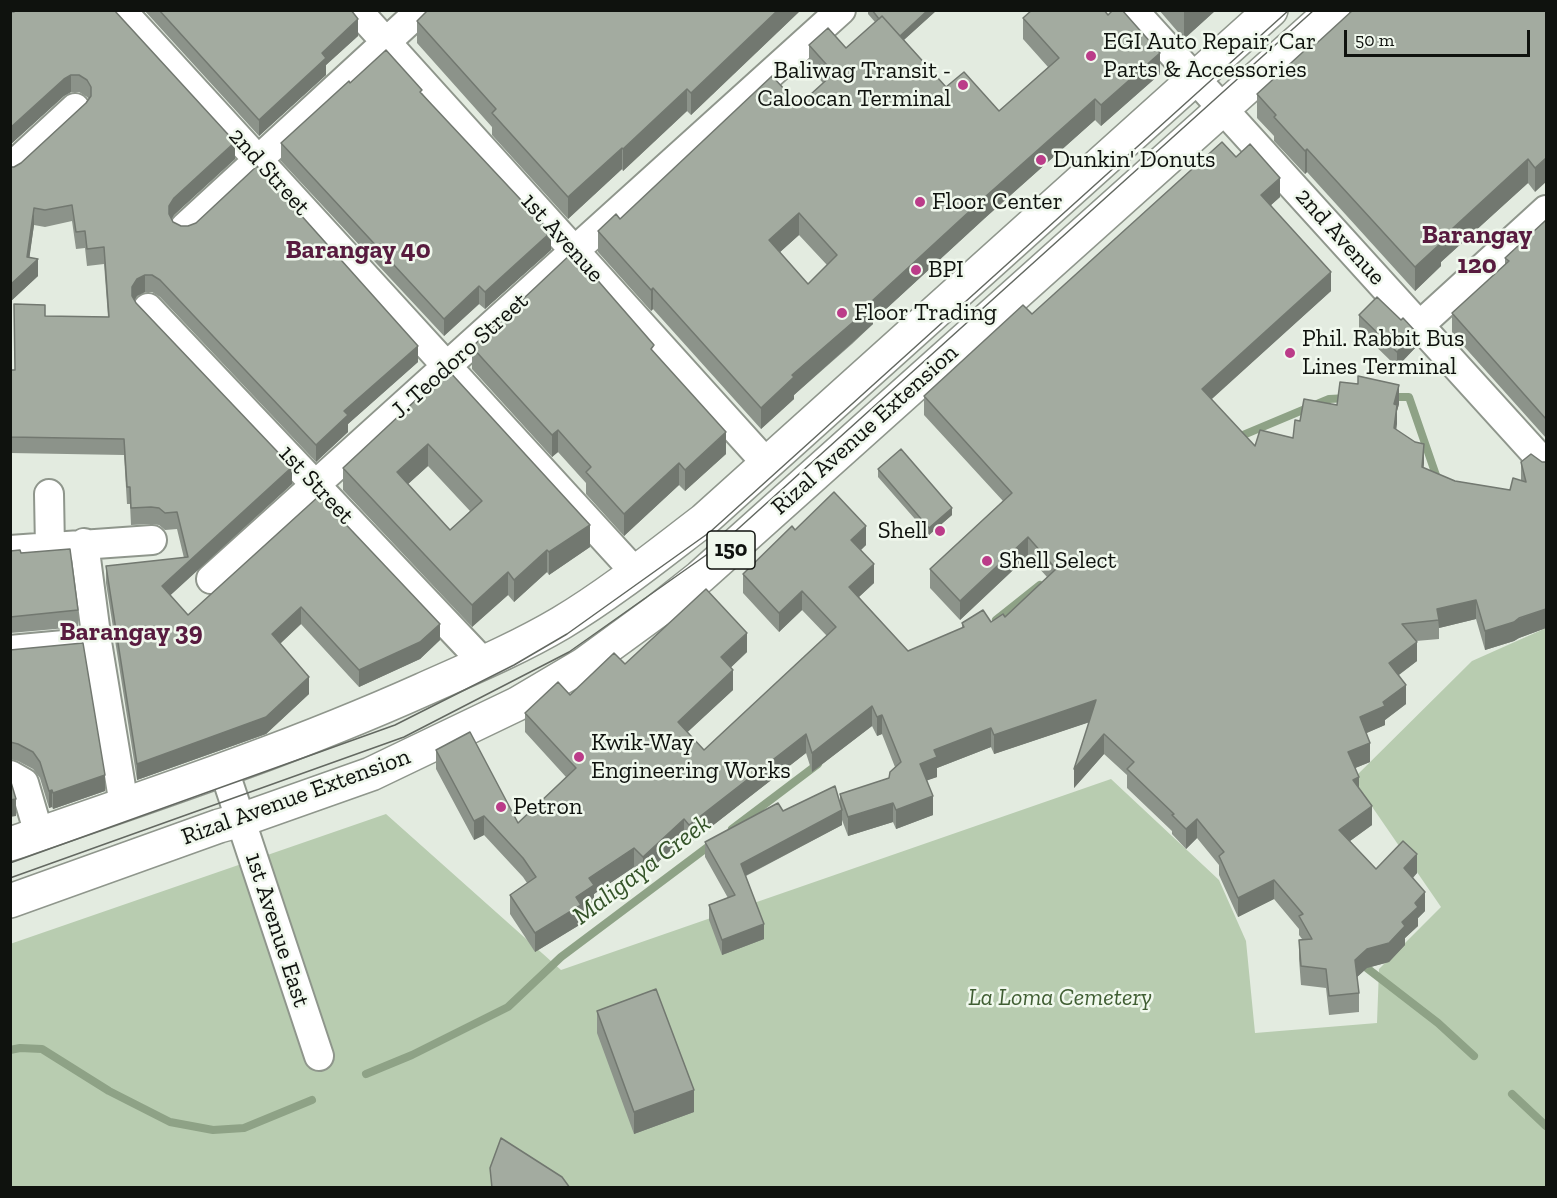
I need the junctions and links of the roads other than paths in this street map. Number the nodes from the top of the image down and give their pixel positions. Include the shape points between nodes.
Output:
1 (122, 10) edge
2 (357, 10) edge
3 (421, 10) edge
4 (841, 10) edge
5 (1133, 10) edge
6 (1270, 10) edge
7 (1333, 10) edge
8 (386, 42) junction
9 (1196, 79) junction
10 (75, 108) dead end
11 (1224, 109) junction
12 (257, 159) junction
13 (10, 168) edge
14 (1546, 210) edge
15 (185, 227) edge
16 (574, 253) junction
17 (148, 308) dead end
18 (1420, 325) junction
19 (447, 368) junction
20 (795, 440) junction
21 (768, 465) junction
22 (1546, 465) edge
23 (821, 470) junction
24 (317, 485) junction
25 (49, 494) dead end
26 (152, 540) dead end
27 (84, 543) junction
28 (50, 548) junction
29 (10, 550) edge
30 (635, 572) junction
31 (211, 579) dead end
32 (96, 642) junction
33 (10, 650) edge
34 (483, 662) junction
35 (224, 770) junction
36 (10, 775) edge
37 (124, 805) junction
38 (241, 820) junction
39 (25, 839) edge
40 (10, 901) edge
41 (319, 1056) dead end

1 - 12 street, 2nd Street
2 - 8 street, 1st Avenue
3 - 8 street
4 - 16 street, J. Teodoro Street
5 - 9 street, 2nd Avenue
6 - 9 main road, Rizal Avenue Extension / 150
7 - 11 main road, Rizal Avenue Extension / 150
8 - 12 street
8 - 16 street, 1st Avenue
9 - 11 street, 2nd Avenue
9 - 20 main road, Rizal Avenue Extension / 150
10 - 13 street
11 - 18 street, 2nd Avenue
11 - 23 main road, Rizal Avenue Extension / 150
12 - 15 street
12 - 19 street, 2nd Street
14 - 18 street
16 - 19 street, J. Teodoro Street
16 - 21 street, 1st Avenue
17 - 24 street, 1st Street
18 - 22 street, 2nd Avenue
19 - 24 street, J. Teodoro Street
19 - 30 street, 2nd Street
20 - 21 main road, Rizal Avenue Extension / 150
20 - 23 main road
21 - 30 main road, Rizal Avenue Extension / 150
23 - 38 main road, Rizal Avenue Extension / 150 via 700,577 564,676 517,704 371,774
24 - 31 street, J. Teodoro Street
24 - 34 street, 1st Street
25 - 28 street
26 - 27 street
27 - 28 street
27 - 32 street
28 - 29 street
30 - 34 main road, Rizal Avenue Extension / 150 via 561,623
32 - 33 street
32 - 37 street
34 - 35 main road, Rizal Avenue Extension / 150 via 352,721
35 - 37 main road, Rizal Avenue Extension / 150
35 - 38 street, 1st Avenue East
36 - 39 street via 24,783
37 - 39 main road, Rizal Avenue Extension / 150
38 - 40 main road, Rizal Avenue Extension / 150
38 - 41 street, 1st Avenue East

